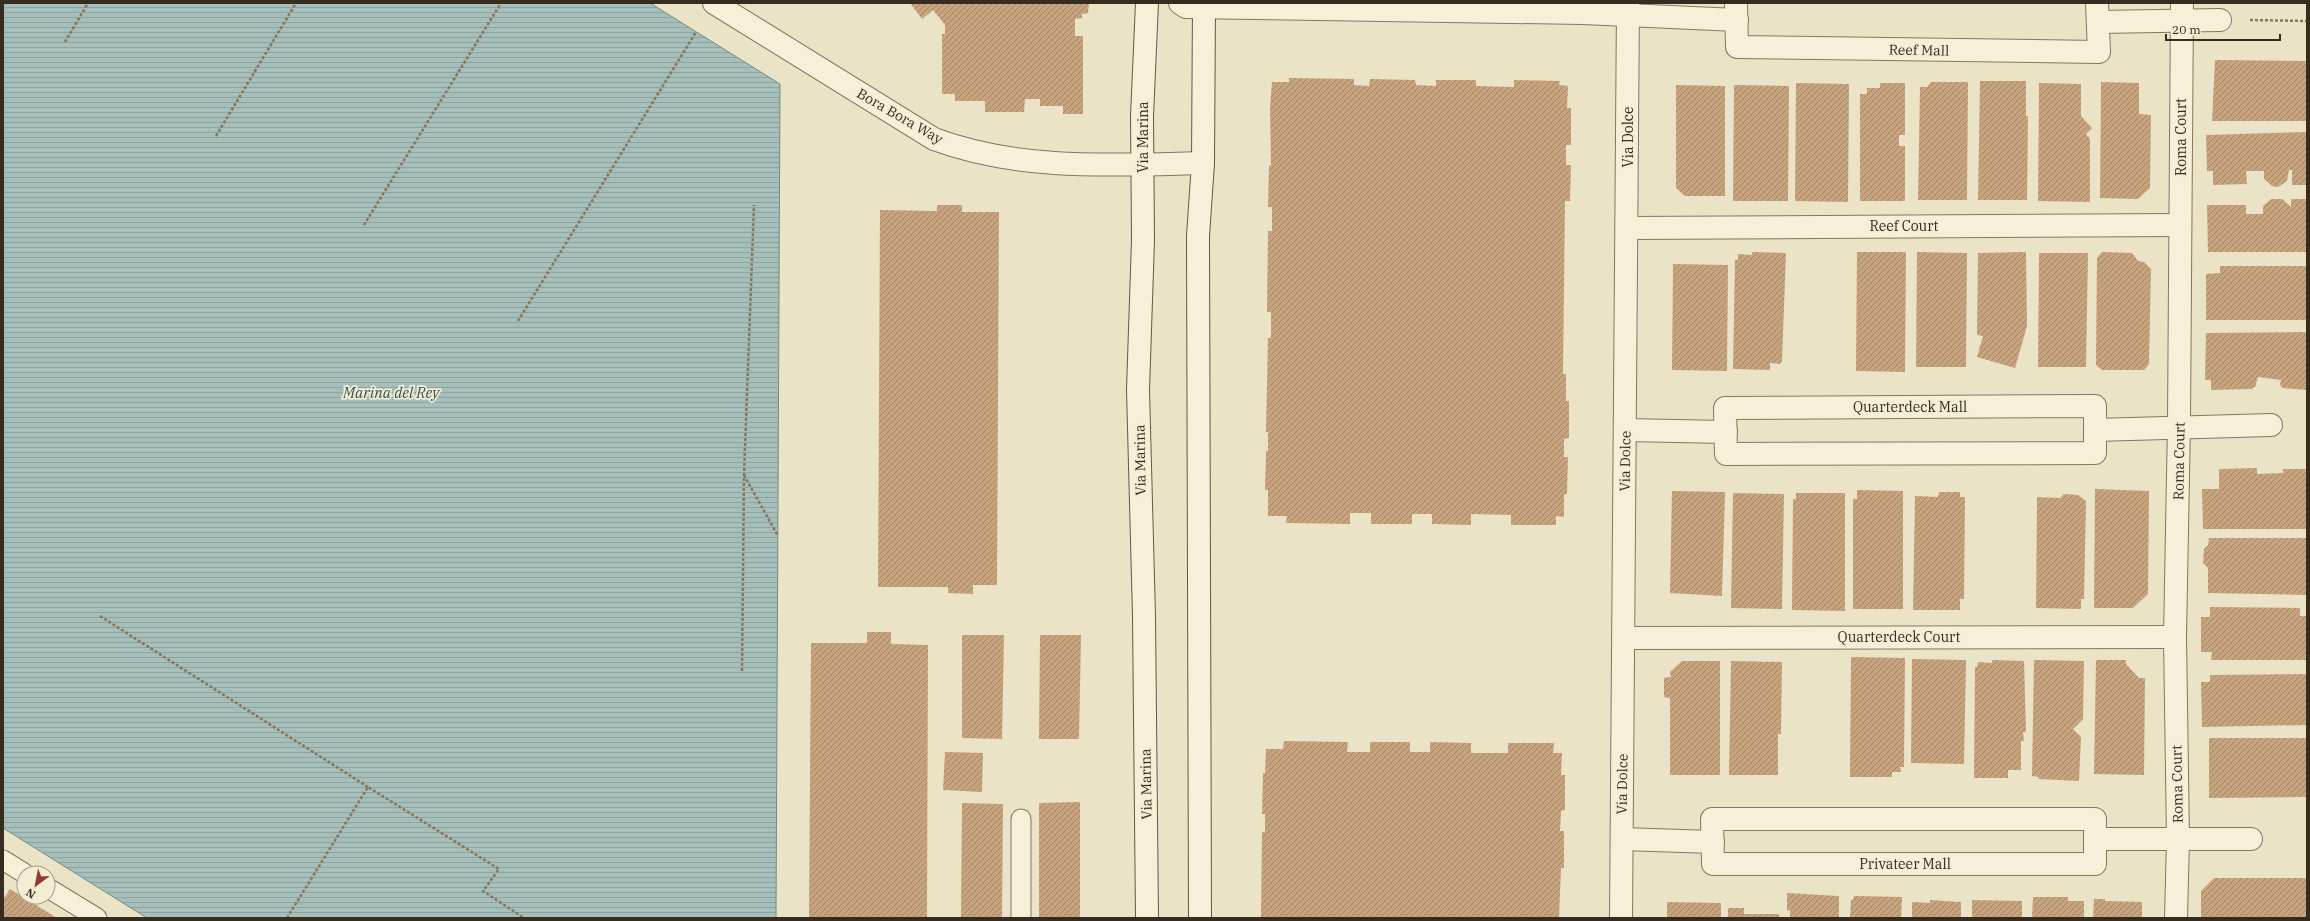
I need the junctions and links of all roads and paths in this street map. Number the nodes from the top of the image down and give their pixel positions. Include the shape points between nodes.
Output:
1 (88, 3) edge
2 (296, 3) edge
3 (502, 3) edge
4 (714, 3) edge
5 (1147, 3) edge
6 (1180, 3) edge
7 (1204, 5) edge
8 (1628, 9) edge
9 (1737, 11) edge
10 (2182, 12) edge
11 (2098, 13) edge
12 (2220, 20) joint
13 (2307, 21) edge
14 (696, 32) dead end
15 (65, 42) dead end
16 (216, 136) dead end
17 (1203, 163) junction
18 (1143, 164) junction
19 (754, 205) dead end
20 (364, 225) dead end
21 (2180, 225) junction
22 (1627, 228) junction
23 (518, 321) dead end
24 (2271, 425) dead end
25 (2179, 428) junction
26 (1625, 430) junction
27 (2095, 430) junction
28 (1726, 432) junction
29 (744, 475) junction
30 (778, 536) dead end
31 (100, 616) dead end
32 (1623, 638) junction
33 (2175, 638) junction
34 (742, 671) dead end
35 (368, 787) junction
36 (1022, 819) dead end
37 (1622, 839) junction
38 (2095, 839) junction
39 (2178, 839) junction
40 (2251, 839) dead end
41 (1713, 842) junction
42 (3, 860) edge
43 (16, 868) edge
44 (56, 893) edge
45 (97, 918) edge
46 (287, 918) edge
47 (524, 918) edge
48 (1020, 918) edge
49 (1147, 918) edge
50 (1200, 918) edge
51 (1621, 918) edge
52 (2176, 918) edge

1 - 15 path
2 - 16 path
3 - 20 path
4 - 18 street, Bora Bora Way via 928,135 953,146 996,158 1096,165
5 - 18 street, Via Marina via 1142,116
6 - 7 street via 1186,6
7 - 8 street
7 - 17 street
8 - 9 street, Reef Mall
8 - 22 street, Via Dolce
9 - 11 street, Reef Mall via 1737,47 2099,52
10 - 11 street, Reef Mall
10 - 12 street, Reef Mall
10 - 21 street, Roma Court
12 - 13 path
14 - 23 path
17 - 18 street, Bora Bora Way
17 - 50 street via 1198,236
18 - 49 street, Via Marina via 1138,390 1144,616
19 - 29 path
21 - 22 street, Reef Court
21 - 25 street, Roma Court
22 - 26 street, Via Dolce
24 - 25 street
25 - 27 street
25 - 33 street, Roma Court
26 - 28 street
26 - 32 street, Via Dolce
27 - 28 street, Quarterdeck Mall via 2095,453 1726,454
27 - 28 street, Quarterdeck Mall via 2095,406 2087,406 1725,408
29 - 30 path
29 - 34 path
31 - 35 path
32 - 33 street, Quarterdeck Court
32 - 37 street, Via Dolce
33 - 39 street, Roma Court
35 - 46 path
35 - 47 path via 499,869 483,891
36 - 48 lane
37 - 41 street
37 - 51 street, Via Dolce
38 - 39 street
38 - 41 street, Privateer Mall via 2095,819 1712,819
38 - 41 street, Privateer Mall via 2095,864 1713,864
39 - 40 street
39 - 52 street, Roma Court
42 - 43 lane
44 - 45 lane

